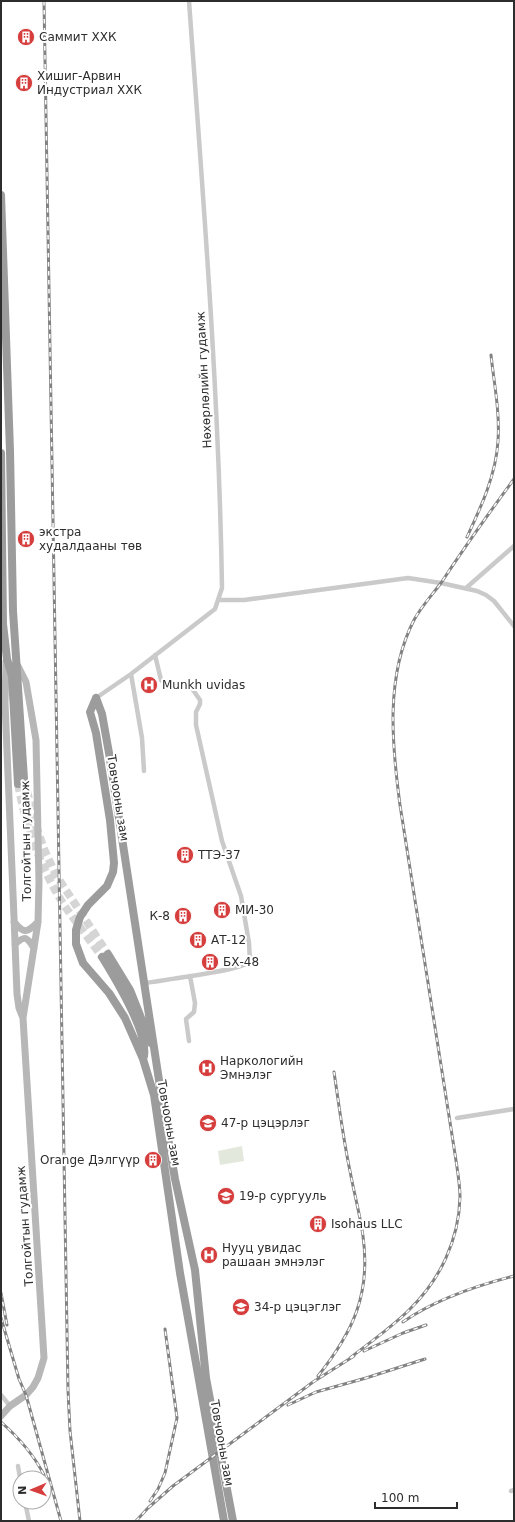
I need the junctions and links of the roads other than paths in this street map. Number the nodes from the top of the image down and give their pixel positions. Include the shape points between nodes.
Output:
1 (189, 1) edge
2 (1, 195) edge
3 (1, 453) edge
4 (514, 546) edge
5 (466, 588) junction
6 (219, 600) junction
7 (514, 626) edge
8 (155, 655) junction
9 (7, 659) junction
10 (18, 666) junction
11 (131, 674) junction
12 (96, 698) junction
13 (144, 771) dead end
14 (14, 922) junction
15 (38, 922) junction
16 (15, 944) junction
17 (34, 948) junction
18 (190, 976) junction
19 (145, 983) junction
20 (23, 1018) junction
21 (189, 1041) dead end
22 (154, 1046) junction
23 (143, 1059) junction
24 (514, 1109) edge
25 (457, 1118) dead end
26 (1, 1395) edge
27 (10, 1406) junction
28 (1, 1416) edge
29 (18, 1466) dead end
30 (19, 1470) edge
31 (27, 1510) edge
32 (30, 1521) edge
33 (224, 1521) edge
34 (233, 1521) edge

1 - 6 street, Нөхөрлөлийн гудамж via 219,480 222,588
2 - 10 highway via 13,611
3 - 9 highway via 3,624
4 - 5 street
5 - 6 street via 408,578 244,600
5 - 7 street via 486,595
6 - 8 street, Нөхөрлөлийн гудамж via 215,609 201,622
8 - 11 street, Нөхөрлөлийн гудамж
8 - 18 street via 161,680 168,686 190,687 200,700 196,712 196,725 222,841 241,896 249,943 250,961 247,964
9 - 10 highway via 12,676 21,782
9 - 14 main road, Толгойтын гудамж via 6,718
10 - 15 main road, Толгойтын гудамж via 26,682 36,740
11 - 12 street, Нөхөрлөлийн гудамж
11 - 13 street via 142,738
12 - 19 highway, Товчооны зам via 104,724
12 - 23 highway, Товчооны зам via 90,712 96,733 110,820 114,863 107,886 80,917 76,930 76,944 83,963 123,1014
14 - 15 main road via 24,931 30,930
14 - 16 main road, Толгойтын гудамж
15 - 17 main road, Толгойтын гудамж
16 - 17 main road via 21,938 25,938
16 - 20 main road, Толгойтын гудамж via 18,1001
17 - 20 main road, Толгойтын гудамж
18 - 19 street
18 - 21 street via 196,1004 194,1012 186,1019
19 - 22 highway, Товчооны зам
20 - 27 main road, Толгойтын гудамж via 44,1358 38,1378 26,1395
22 - 23 highway via 149,1040 130,990 105,955 143,1041
22 - 34 highway, Товчооны зам via 175,1179 195,1270 206,1378
23 - 33 highway, Товчооны зам via 154,1095 180,1273
24 - 25 street
26 - 27 street
27 - 28 main road, Толгойтын гудамж
29 - 30 street
31 - 32 street

